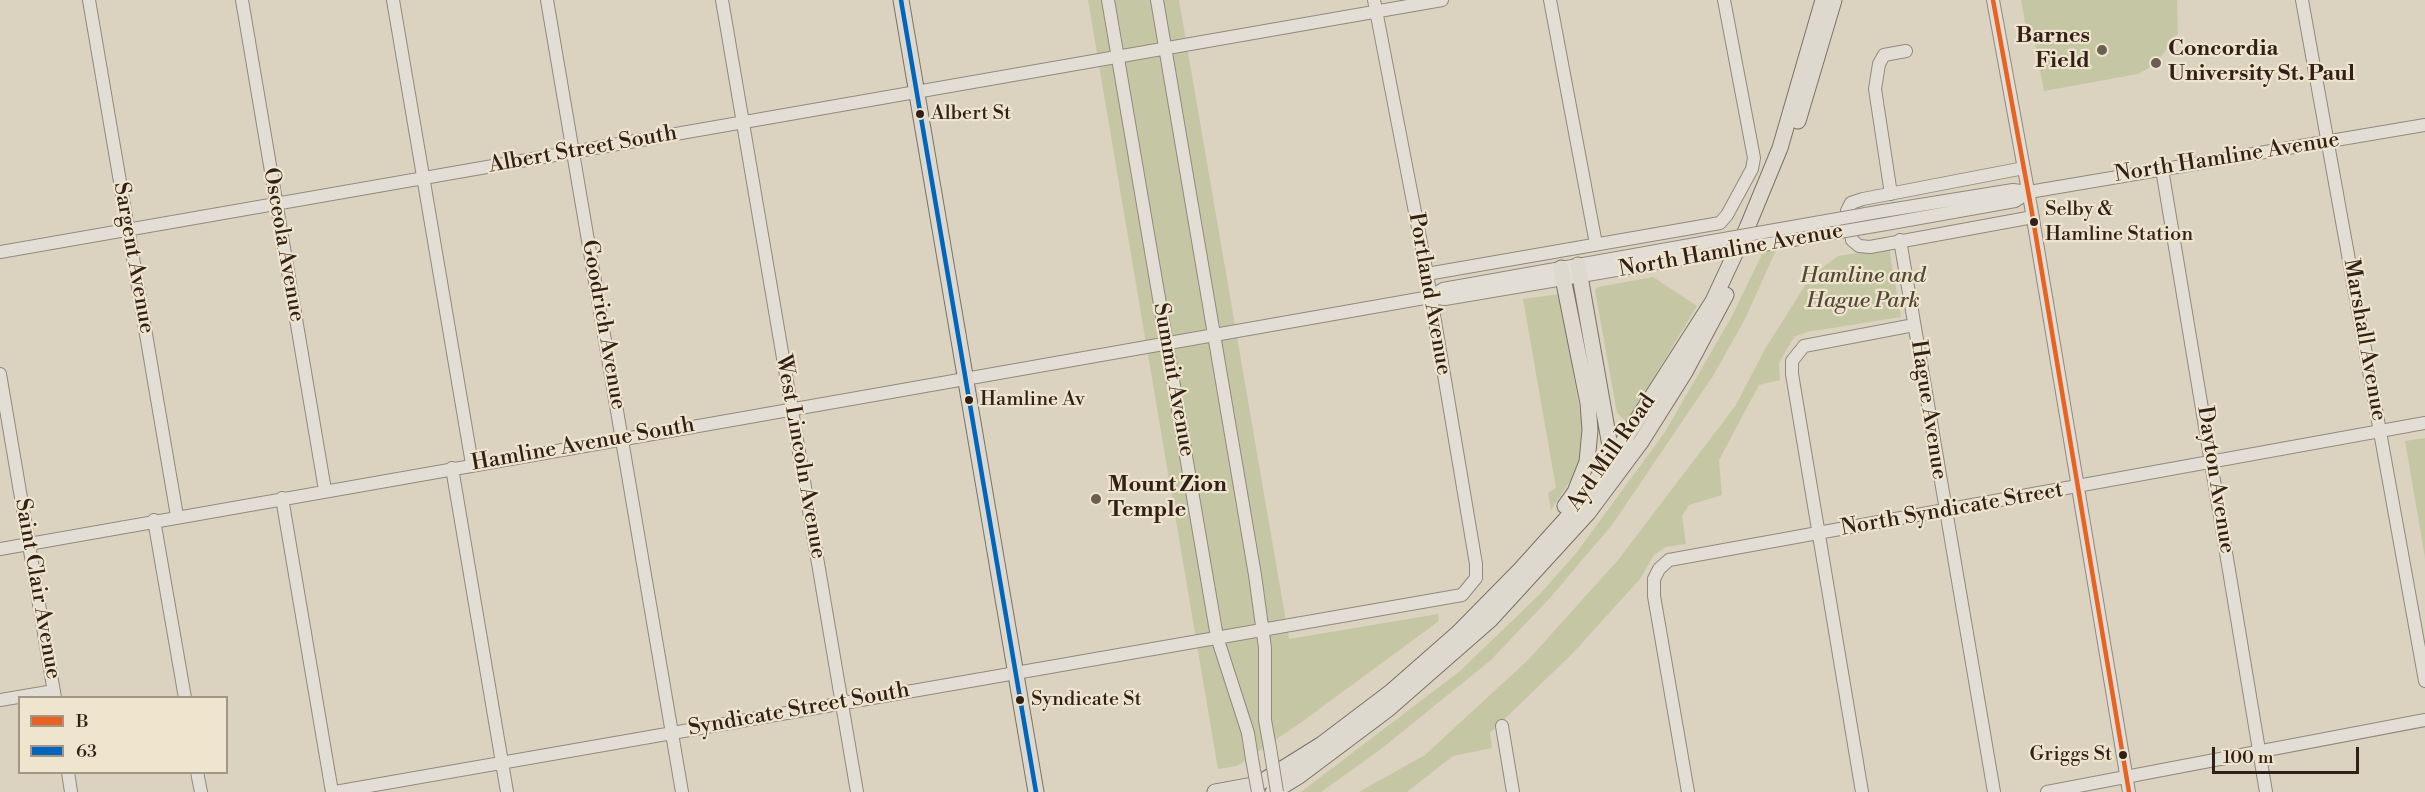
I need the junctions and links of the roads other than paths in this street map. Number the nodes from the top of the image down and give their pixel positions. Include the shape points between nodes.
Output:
1 (89, 0) edge
2 (242, 0) edge
3 (393, 0) edge
4 (547, 0) edge
5 (722, 0) edge
6 (901, 0) edge
7 (1108, 0) edge
8 (1157, 0) edge
9 (1442, 0) edge
10 (1550, 0) edge
11 (1724, 0) edge
12 (1823, 0) edge
13 (1834, 0) edge
14 (1993, 0) edge
15 (2302, 0) edge
16 (1375, 6) edge
17 (1165, 48) junction
18 (1906, 51) dead end
19 (1118, 56) junction
20 (916, 92) junction
21 (743, 122) junction
22 (2425, 124) edge
23 (2328, 141) junction
24 (573, 152) junction
25 (2024, 168) junction
26 (2162, 169) junction
27 (423, 178) junction
28 (2029, 192) junction
29 (1891, 194) junction
30 (276, 204) junction
31 (2033, 217) junction
32 (128, 230) junction
33 (1900, 240) junction
34 (1596, 244) junction
35 (0, 252) edge
36 (1579, 271) junction
37 (1427, 274) junction
38 (1563, 274) junction
39 (1430, 297) junction
40 (1914, 325) junction
41 (1214, 335) junction
42 (1167, 344) junction
43 (0, 374) edge
44 (965, 378) junction
45 (1588, 403) junction
46 (792, 408) junction
47 (2425, 423) edge
48 (2380, 431) junction
49 (622, 438) junction
50 (2212, 462) junction
51 (472, 464) junction
52 (1611, 467) junction
53 (452, 468) junction
54 (2078, 487) junction
55 (325, 490) junction
56 (282, 498) junction
57 (1945, 511) junction
58 (177, 516) junction
59 (154, 520) junction
60 (1819, 534) junction
61 (29, 542) junction
62 (0, 549) edge
63 (1520, 570) junction
64 (1263, 630) junction
65 (1217, 638) junction
66 (1015, 672) junction
67 (2425, 681) edge
68 (55, 694) edge
69 (37, 696) edge
70 (185, 696) edge
71 (18, 698) edge
72 (0, 700) edge
73 (843, 703) junction
74 (2425, 720) edge
75 (1502, 726) dead end
76 (672, 733) junction
77 (2260, 754) junction
78 (502, 763) junction
79 (68, 774) edge
80 (197, 774) edge
81 (2126, 779) junction
82 (1259, 788) edge
83 (71, 792) edge
84 (201, 792) edge
85 (333, 792) edge
86 (507, 792) edge
87 (682, 792) edge
88 (857, 792) edge
89 (1036, 792) edge
90 (1215, 792) edge
91 (1245, 792) edge
92 (1275, 792) edge
93 (1513, 792) edge
94 (1688, 792) edge
95 (1862, 792) edge
96 (1994, 792) edge
97 (2047, 792) edge
98 (2128, 792) edge
99 (2266, 792) edge

1 - 32 street, Sargent Avenue
2 - 30 street, Osceola Avenue
3 - 27 street
4 - 24 street, Goodrich Avenue
5 - 21 street, West Lincoln Avenue
6 - 20 main road
7 - 19 street, Summit Avenue
8 - 17 street
9 - 16 street, Albert Street South
10 - 34 street
11 - 34 street, North Hamline Avenue via 1754,158 1747,178 1720,223
12 - 52 main road, Ayd Mill Road via 1780,148 1747,228 1713,301
13 - 52 main road, Ayd Mill Road via 1781,171 1716,316 1641,442
14 - 25 street
15 - 23 street, Marshall Avenue
16 - 17 street, Albert Street South
16 - 37 street, Portland Avenue
17 - 19 street, Albert Street South
17 - 41 street
18 - 29 street via 1884,56 1875,89
19 - 20 street, Albert Street South
19 - 42 street, Summit Avenue
20 - 21 street, Albert Street South
20 - 44 main road
21 - 24 street, Albert Street South
21 - 46 street, West Lincoln Avenue
22 - 23 street, North Hamline Avenue
23 - 26 street, North Hamline Avenue
23 - 48 street, Marshall Avenue
24 - 27 street, Albert Street South
24 - 49 street, Goodrich Avenue
25 - 28 street
25 - 29 street
26 - 28 street, North Hamline Avenue
26 - 50 street, Dayton Avenue
27 - 30 street, Albert Street South
27 - 51 street
28 - 31 street
28 - 36 street, North Hamline Avenue, bridge via 2015,201 1885,218
29 - 33 street via 1851,203 1847,211 1852,240 1859,246
30 - 32 street, Albert Street South
30 - 55 street, Osceola Avenue
31 - 33 street
31 - 54 street
32 - 35 street, Albert Street South
32 - 58 street, Sargent Avenue
33 - 40 street, Hague Avenue
34 - 37 street, North Hamline Avenue
36 - 38 street, North Hamline Avenue
36 - 52 main road
37 - 39 street, Portland Avenue
38 - 39 street, North Hamline Avenue via 1443,290
38 - 45 main road
39 - 41 street, North Hamline Avenue
39 - 64 street, Portland Avenue via 1476,578 1462,595 1451,598
40 - 57 street, Hague Avenue
40 - 60 street via 1804,346 1792,361
41 - 42 street, North Hamline Avenue
41 - 64 street
42 - 44 street, Hamline Avenue South
42 - 65 street, Summit Avenue
43 - 61 street, Saint Clair Avenue
44 - 46 street, Hamline Avenue South
44 - 66 main road
45 - 52 main road via 1599,454
45 - 63 main road via 1590,447 1582,476
46 - 49 street, Hamline Avenue South
46 - 73 street, West Lincoln Avenue
47 - 48 street, North Syndicate Street
48 - 50 street, North Syndicate Street
48 - 67 street, Marshall Avenue
49 - 51 street, Hamline Avenue South
49 - 76 street, Goodrich Avenue
50 - 54 street, North Syndicate Street
50 - 77 street, Dayton Avenue
51 - 53 street, Hamline Avenue South
52 - 63 main road, Ayd Mill Road
52 - 92 main road, Ayd Mill Road via 1587,513 1491,619 1387,710
53 - 55 street, Hamline Avenue South
53 - 78 street
54 - 57 street, North Syndicate Street
54 - 81 street
55 - 56 street, Hamline Avenue South
56 - 58 street, Hamline Avenue South
56 - 85 street
57 - 60 street, North Syndicate Street
57 - 96 street, Hague Avenue
58 - 59 street, Hamline Avenue South
59 - 61 street, Hamline Avenue South
59 - 70 street
60 - 94 street, North Syndicate Street via 1683,557 1670,560 1659,569 1654,579 1654,596
60 - 95 street
61 - 62 street, Hamline Avenue South
61 - 68 street, Saint Clair Avenue
63 - 82 main road, Ayd Mill Road via 1392,691
64 - 65 street, Syndicate Street South
64 - 92 street, bridge via 1265,720
65 - 66 street, Syndicate Street South
65 - 82 street, Summit Avenue, bridge via 1248,733
66 - 73 street, Syndicate Street South
66 - 89 main road
68 - 69 street
71 - 72 street
73 - 76 street, Syndicate Street South
73 - 88 street, West Lincoln Avenue
74 - 77 street
75 - 93 street
76 - 78 street, Syndicate Street South
76 - 87 street, Goodrich Avenue
77 - 81 street
77 - 99 street, Dayton Avenue
78 - 85 street, Syndicate Street South
78 - 86 street
79 - 83 street
80 - 84 street
81 - 97 street
81 - 98 street
82 - 90 main road
82 - 91 main road, Ayd Mill Road

